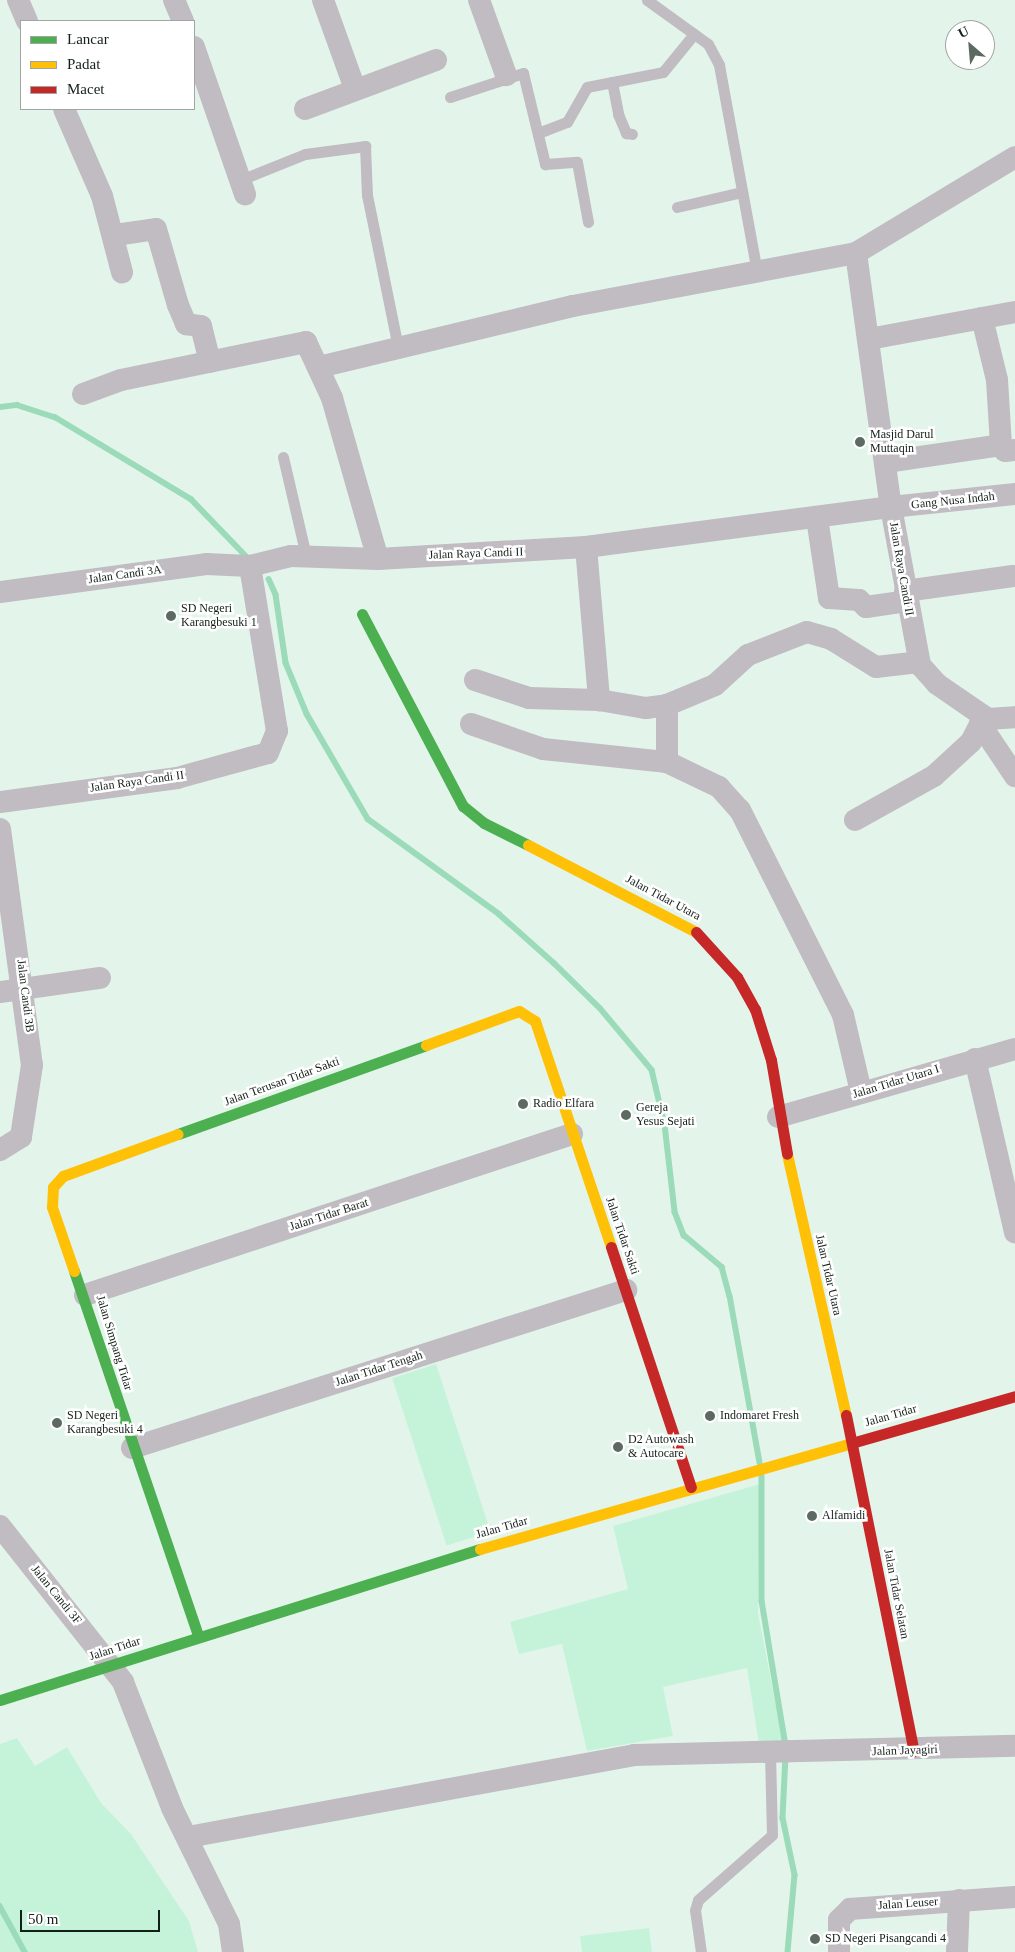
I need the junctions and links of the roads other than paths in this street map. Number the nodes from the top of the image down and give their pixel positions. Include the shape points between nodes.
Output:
1 (18, 0) edge
2 (174, 0) edge
3 (323, 0) edge
4 (479, 0) edge
5 (648, 0) edge
6 (27, 20) edge
7 (183, 20) edge
8 (694, 34) junction
9 (195, 50) edge
10 (436, 60) dead end
11 (506, 75) junction
12 (612, 82) junction
13 (355, 89) junction
14 (450, 97) dead end
15 (305, 109) dead end
16 (64, 110) edge
17 (538, 133) junction
18 (632, 134) dead end
19 (1015, 157) edge
20 (242, 187) joint
21 (742, 192) junction
22 (677, 207) dead end
23 (588, 222) dead end
24 (115, 237) junction
25 (856, 253) junction
26 (122, 272) dead end
27 (757, 273) junction
28 (1015, 312) edge
29 (982, 318) junction
30 (869, 338) junction
31 (398, 348) junction
32 (210, 362) junction
33 (319, 367) junction
34 (83, 394) dead end
35 (1008, 448) edge
36 (283, 457) dead end
37 (886, 462) junction
38 (1015, 494) edge
39 (891, 507) junction
40 (817, 518) junction
41 (586, 547) junction
42 (298, 556) junction
43 (378, 559) junction
44 (250, 566) junction
45 (1013, 576) dead end
46 (0, 592) edge
47 (906, 596) junction
48 (362, 614) dead end
49 (919, 662) junction
50 (475, 680) dead end
51 (599, 700) junction
52 (667, 705) junction
53 (1015, 717) edge
54 (984, 722) junction
55 (471, 724) dead end
56 (667, 762) junction
57 (1015, 776) edge
58 (0, 802) edge
59 (855, 820) dead end
60 (0, 829) edge
61 (100, 978) dead end
62 (25, 989) junction
63 (0, 992) edge
64 (512, 1014) joint
65 (1015, 1049) edge
66 (975, 1059) junction
67 (861, 1092) junction
68 (778, 1117) junction
69 (572, 1134) junction
70 (0, 1150) edge
71 (63, 1176) joint
72 (1015, 1232) edge
73 (626, 1290) junction
74 (85, 1296) junction
75 (1015, 1396) edge
76 (851, 1442) junction
77 (132, 1448) junction
78 (691, 1487) junction
79 (0, 1526) edge
80 (198, 1635) junction
81 (111, 1665) junction
82 (0, 1700) edge
83 (1015, 1746) edge
84 (914, 1751) junction
85 (781, 1754) junction
86 (188, 1837) junction
87 (1015, 1898) edge
88 (959, 1900) junction
89 (233, 1952) edge
90 (701, 1952) edge
91 (839, 1952) edge
92 (957, 1952) edge

1 - 6 street
2 - 7 street
3 - 13 street
4 - 11 street
5 - 8 lane
8 - 12 lane via 663,72
8 - 21 lane via 708,44 719,65
9 - 20 street
10 - 13 street
11 - 14 lane
11 - 17 lane via 523,73
12 - 17 lane via 586,87 567,122
12 - 18 lane via 618,114 626,134
13 - 15 street
16 - 24 street
17 - 23 lane via 545,164 577,162
19 - 25 street
20 - 31 lane via 305,154 365,146 367,195
21 - 22 lane
21 - 27 lane
24 - 26 street
24 - 32 street via 156,229 178,305 186,324 200,326
25 - 27 street
25 - 30 street
27 - 31 street via 573,306
28 - 29 street
29 - 30 street
29 - 35 street via 998,380
30 - 37 street
31 - 33 street
32 - 33 street via 302,342
32 - 34 street via 121,380
33 - 43 street
35 - 37 street
36 - 42 lane
37 - 39 street
38 - 39 street, Gang Nusa Indah
39 - 40 street, Jalan Raya Candi II
39 - 47 street, Jalan Raya Candi II
40 - 41 street, Jalan Raya Candi II
40 - 47 street via 829,598 859,600 866,607
41 - 43 street, Jalan Raya Candi II
41 - 51 street
42 - 43 street, Jalan Raya Candi II
42 - 44 street, Jalan Raya Candi II
44 - 46 street, Jalan Candi 3A via 206,564
44 - 58 street, Jalan Raya Candi II via 276,722 277,738 268,753 177,778
45 - 47 street
47 - 49 street, Jalan Raya Candi II
48 - 68 street, Jalan Tidar Utara via 435,760 463,806 484,822 685,924 714,946 748,994 762,1028
49 - 52 street via 876,667 831,639 807,632 748,655 715,685
49 - 54 street, Jalan Raya Candi II via 937,684
50 - 51 street via 529,698
51 - 52 street via 646,708
52 - 56 street
53 - 54 street
54 - 57 street
54 - 59 street via 971,742 934,776
55 - 56 street via 543,749
56 - 67 street via 705,777 740,810 846,1021
60 - 62 street, Jalan Candi 3B
61 - 62 street
62 - 63 street
62 - 70 street, Jalan Candi 3B via 32,1065 26,1119 17,1142
64 - 69 street, Jalan Tidar Sakti via 526,1012 535,1021
64 - 71 street, Jalan Terusan Tidar Sakti
65 - 66 street, Jalan Tidar Utara I
66 - 67 street, Jalan Tidar Utara I
66 - 72 street
67 - 68 street, Jalan Tidar Utara I
68 - 76 street, Jalan Tidar Utara
69 - 73 street, Jalan Tidar Sakti
69 - 74 street, Jalan Tidar Barat
71 - 74 street, Jalan Simpang Tidar via 53,1187 50,1199
73 - 77 street, Jalan Tidar Tengah
73 - 78 street, Jalan Tidar Sakti
74 - 77 street, Jalan Simpang Tidar
75 - 76 street, Jalan Tidar
76 - 78 street, Jalan Tidar
76 - 84 street, Jalan Tidar Selatan
77 - 80 street, Jalan Simpang Tidar
78 - 80 street, Jalan Tidar
79 - 81 street, Jalan Candi 3F
80 - 81 street, Jalan Tidar
81 - 82 street, Jalan Tidar
81 - 86 street, Jalan Candi 3F via 122,1682 172,1808
83 - 84 street, Jalan Jayagiri
84 - 85 street, Jalan Jayagiri
85 - 86 street, Jalan Jayagiri via 634,1754
85 - 90 lane via 772,1835 698,1900 695,1910
86 - 89 street, Jalan Candi 3F via 229,1924
87 - 88 street, Jalan Leuser
88 - 91 street, Jalan Leuser via 850,1908 838,1920
88 - 92 street

